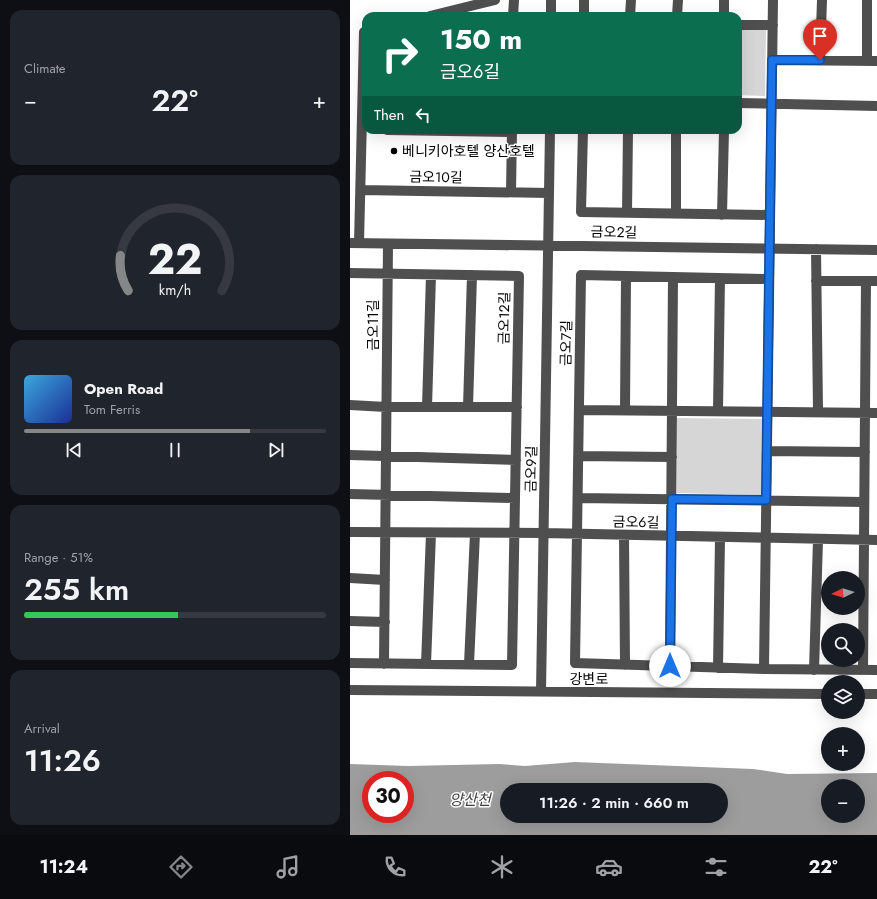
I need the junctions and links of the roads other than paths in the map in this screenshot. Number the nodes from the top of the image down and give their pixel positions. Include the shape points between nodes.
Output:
1 (495, 0) edge
2 (514, 0) edge
3 (551, 0) edge
4 (584, 0) edge
5 (631, 0) edge
6 (678, 0) edge
7 (724, 0) edge
8 (773, 0) edge
9 (822, 0) edge
10 (867, 0) edge
11 (446, 12) edge
12 (513, 12) edge
13 (551, 12) edge
14 (584, 12) edge
15 (630, 12) edge
16 (677, 12) edge
17 (724, 12) edge
18 (742, 25) edge
19 (773, 25) junction
20 (772, 60) junction
21 (820, 60) junction
22 (866, 61) junction
23 (877, 61) edge
24 (742, 104) edge
25 (772, 104) junction
26 (877, 106) edge
27 (364, 134) edge
28 (512, 134) edge
29 (550, 134) edge
30 (583, 134) edge
31 (628, 134) edge
32 (676, 134) edge
33 (724, 134) edge
34 (361, 190) junction
35 (511, 192) junction
36 (549, 193) junction
37 (627, 213) junction
38 (676, 214) junction
39 (722, 215) junction
40 (770, 215) junction
41 (355, 243) edge
42 (388, 244) junction
43 (548, 246) junction
44 (770, 248) junction
45 (816, 249) junction
46 (877, 250) edge
47 (350, 273) edge
48 (387, 274) junction
49 (431, 275) junction
50 (472, 275) junction
51 (626, 276) junction
52 (673, 277) junction
53 (720, 278) junction
54 (769, 279) junction
55 (816, 281) junction
56 (866, 281) junction
57 (877, 281) edge
58 (350, 405) edge
59 (386, 407) junction
60 (427, 407) junction
61 (468, 407) junction
62 (517, 407) junction
63 (579, 410) junction
64 (624, 410) junction
65 (672, 410) junction
66 (718, 410) junction
67 (818, 411) junction
68 (767, 412) junction
69 (865, 412) junction
70 (877, 412) edge
71 (767, 452) junction
72 (865, 452) junction
73 (350, 456) edge
74 (386, 456) junction
75 (579, 456) junction
76 (672, 457) junction
77 (516, 460) junction
78 (350, 494) edge
79 (386, 495) junction
80 (515, 498) junction
81 (578, 498) junction
82 (672, 499) junction
83 (766, 500) junction
84 (864, 502) junction
85 (350, 532) edge
86 (386, 532) junction
87 (431, 533) junction
88 (475, 533) junction
89 (514, 533) junction
90 (544, 533) junction
91 (578, 534) junction
92 (624, 535) junction
93 (671, 537) junction
94 (720, 538) junction
95 (765, 539) junction
96 (818, 540) junction
97 (864, 540) junction
98 (877, 540) edge
99 (350, 578) edge
100 (385, 580) junction
101 (350, 621) edge
102 (385, 622) junction
103 (350, 663) edge
104 (384, 664) junction
105 (426, 664) junction
106 (469, 664) junction
107 (625, 665) junction
108 (670, 666) junction
109 (718, 668) junction
110 (764, 669) junction
111 (814, 670) junction
112 (863, 670) junction
113 (877, 670) edge
114 (350, 690) edge
115 (540, 692) junction
116 (821, 694) edge
117 (865, 694) edge
118 (877, 694) edge

1 - 11 street
2 - 12 street
3 - 13 street
4 - 14 street
5 - 15 street
6 - 16 street
7 - 17 street
8 - 19 street
9 - 21 street
10 - 22 street
18 - 19 street
19 - 20 street
20 - 21 street
20 - 25 street
21 - 22 street
22 - 23 street
24 - 25 street
25 - 26 street
25 - 40 street
27 - 34 street
28 - 35 street
29 - 36 street
30 - 37 street via 581,212
31 - 37 street
32 - 38 street
33 - 39 street
34 - 35 street, 금오10길
34 - 41 street
35 - 36 street, 금오10길
36 - 43 street
37 - 38 street
38 - 39 street
39 - 40 street
40 - 44 street
41 - 42 street, 금오2길
42 - 43 street, 금오2길
42 - 48 street, 금오11길
43 - 44 street, 금오2길
43 - 90 street, 금오9길
44 - 45 street, 금오2길
44 - 54 street
45 - 46 street, 금오2길
45 - 55 street
47 - 48 street, 금오12길
48 - 49 street, 금오12길
48 - 59 street, 금오11길
49 - 50 street, 금오12길
49 - 60 street
50 - 61 street
50 - 62 street, 금오12길 via 519,276
51 - 52 street, 금오7길
51 - 63 street, 금오7길 via 581,275
51 - 64 street
52 - 53 street, 금오7길
52 - 65 street
53 - 54 street, 금오7길
53 - 66 street
54 - 68 street
55 - 56 street
55 - 67 street
56 - 57 street
56 - 69 street
58 - 59 street
59 - 60 street
59 - 74 street, 금오11길
60 - 61 street
61 - 62 street
62 - 77 street, 금오12길
63 - 64 street
63 - 75 street, 금오7길
64 - 65 street
65 - 66 street
65 - 76 street
66 - 68 street
67 - 68 street
67 - 69 street
68 - 71 street
69 - 70 street
69 - 72 street
71 - 72 street
71 - 83 street
72 - 84 street
73 - 74 street
74 - 77 street
74 - 79 street, 금오11길
75 - 76 street
75 - 81 street, 금오7길
76 - 82 street
77 - 80 street, 금오12길
78 - 79 street
79 - 80 street
79 - 86 street, 금오11길
80 - 89 street, 금오12길
81 - 82 street
81 - 91 street, 금오7길
82 - 83 street, 금오6길
82 - 93 street
83 - 84 street, 금오6길
83 - 95 street
84 - 97 street
85 - 86 street
86 - 87 street
86 - 100 street, 금오11길
87 - 88 street
87 - 105 street
88 - 89 street
88 - 106 street
89 - 90 street, 금오6길
89 - 106 street, 금오12길 via 512,664
90 - 91 street, 금오6길
90 - 115 street, 금오9길
91 - 92 street, 금오6길
91 - 107 street, 금오7길 via 576,663
92 - 93 street, 금오6길
92 - 107 street
93 - 94 street, 금오6길
93 - 108 street
94 - 95 street, 금오6길
94 - 109 street
95 - 96 street, 금오6길
95 - 110 street
96 - 97 street, 금오6길
96 - 111 street
97 - 98 street, 금오6길
97 - 112 street
99 - 100 street
100 - 102 street, 금오11길
101 - 102 street
102 - 104 street, 금오11길
103 - 104 street, 금오12길
104 - 105 street, 금오12길
105 - 106 street, 금오12길
107 - 108 street, 금오7길
108 - 109 street, 금오7길
109 - 110 street, 금오7길
110 - 111 street, 금오7길
111 - 112 street, 금오7길
112 - 113 street, 금오7길
114 - 115 street, 강변로
115 - 116 street, 강변로
117 - 118 street

